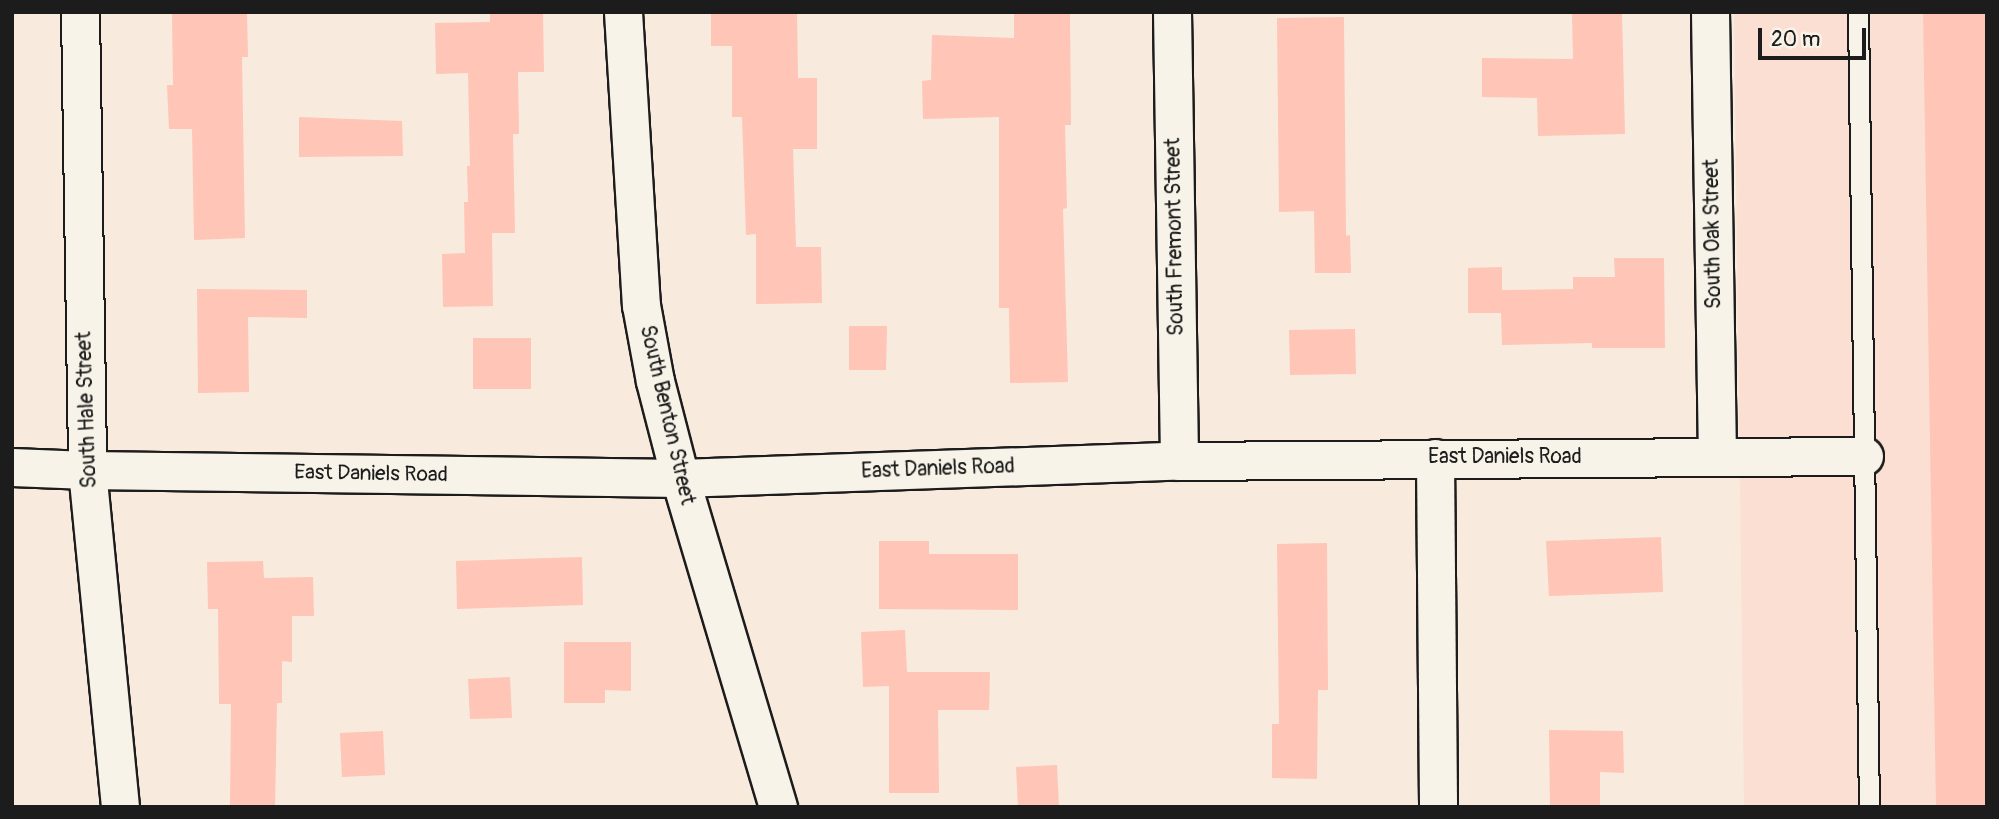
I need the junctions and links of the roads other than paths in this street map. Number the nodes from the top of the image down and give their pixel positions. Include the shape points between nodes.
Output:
1 (80, 12) edge
2 (623, 12) edge
3 (1172, 12) edge
4 (1710, 12) edge
5 (1858, 12) edge
6 (1717, 456) junction
7 (1864, 456) junction
8 (1435, 458) junction
9 (1179, 461) junction
10 (12, 467) edge
11 (87, 470) junction
12 (680, 478) junction
13 (121, 807) edge
14 (778, 807) edge
15 (1438, 807) edge
16 (1870, 807) edge

1 - 11 street, South Hale Street
2 - 12 street, South Benton Street via 641,304
3 - 9 street, South Fremont Street
4 - 6 street, South Oak Street
5 - 7 lane
6 - 7 street, East Daniels Road
6 - 8 street, East Daniels Road
7 - 16 lane
8 - 9 street, East Daniels Road
8 - 15 street
9 - 12 street, East Daniels Road
10 - 11 street, East Daniels Road
11 - 12 street, East Daniels Road
11 - 13 street, South Hale Street
12 - 14 street, South Benton Street

